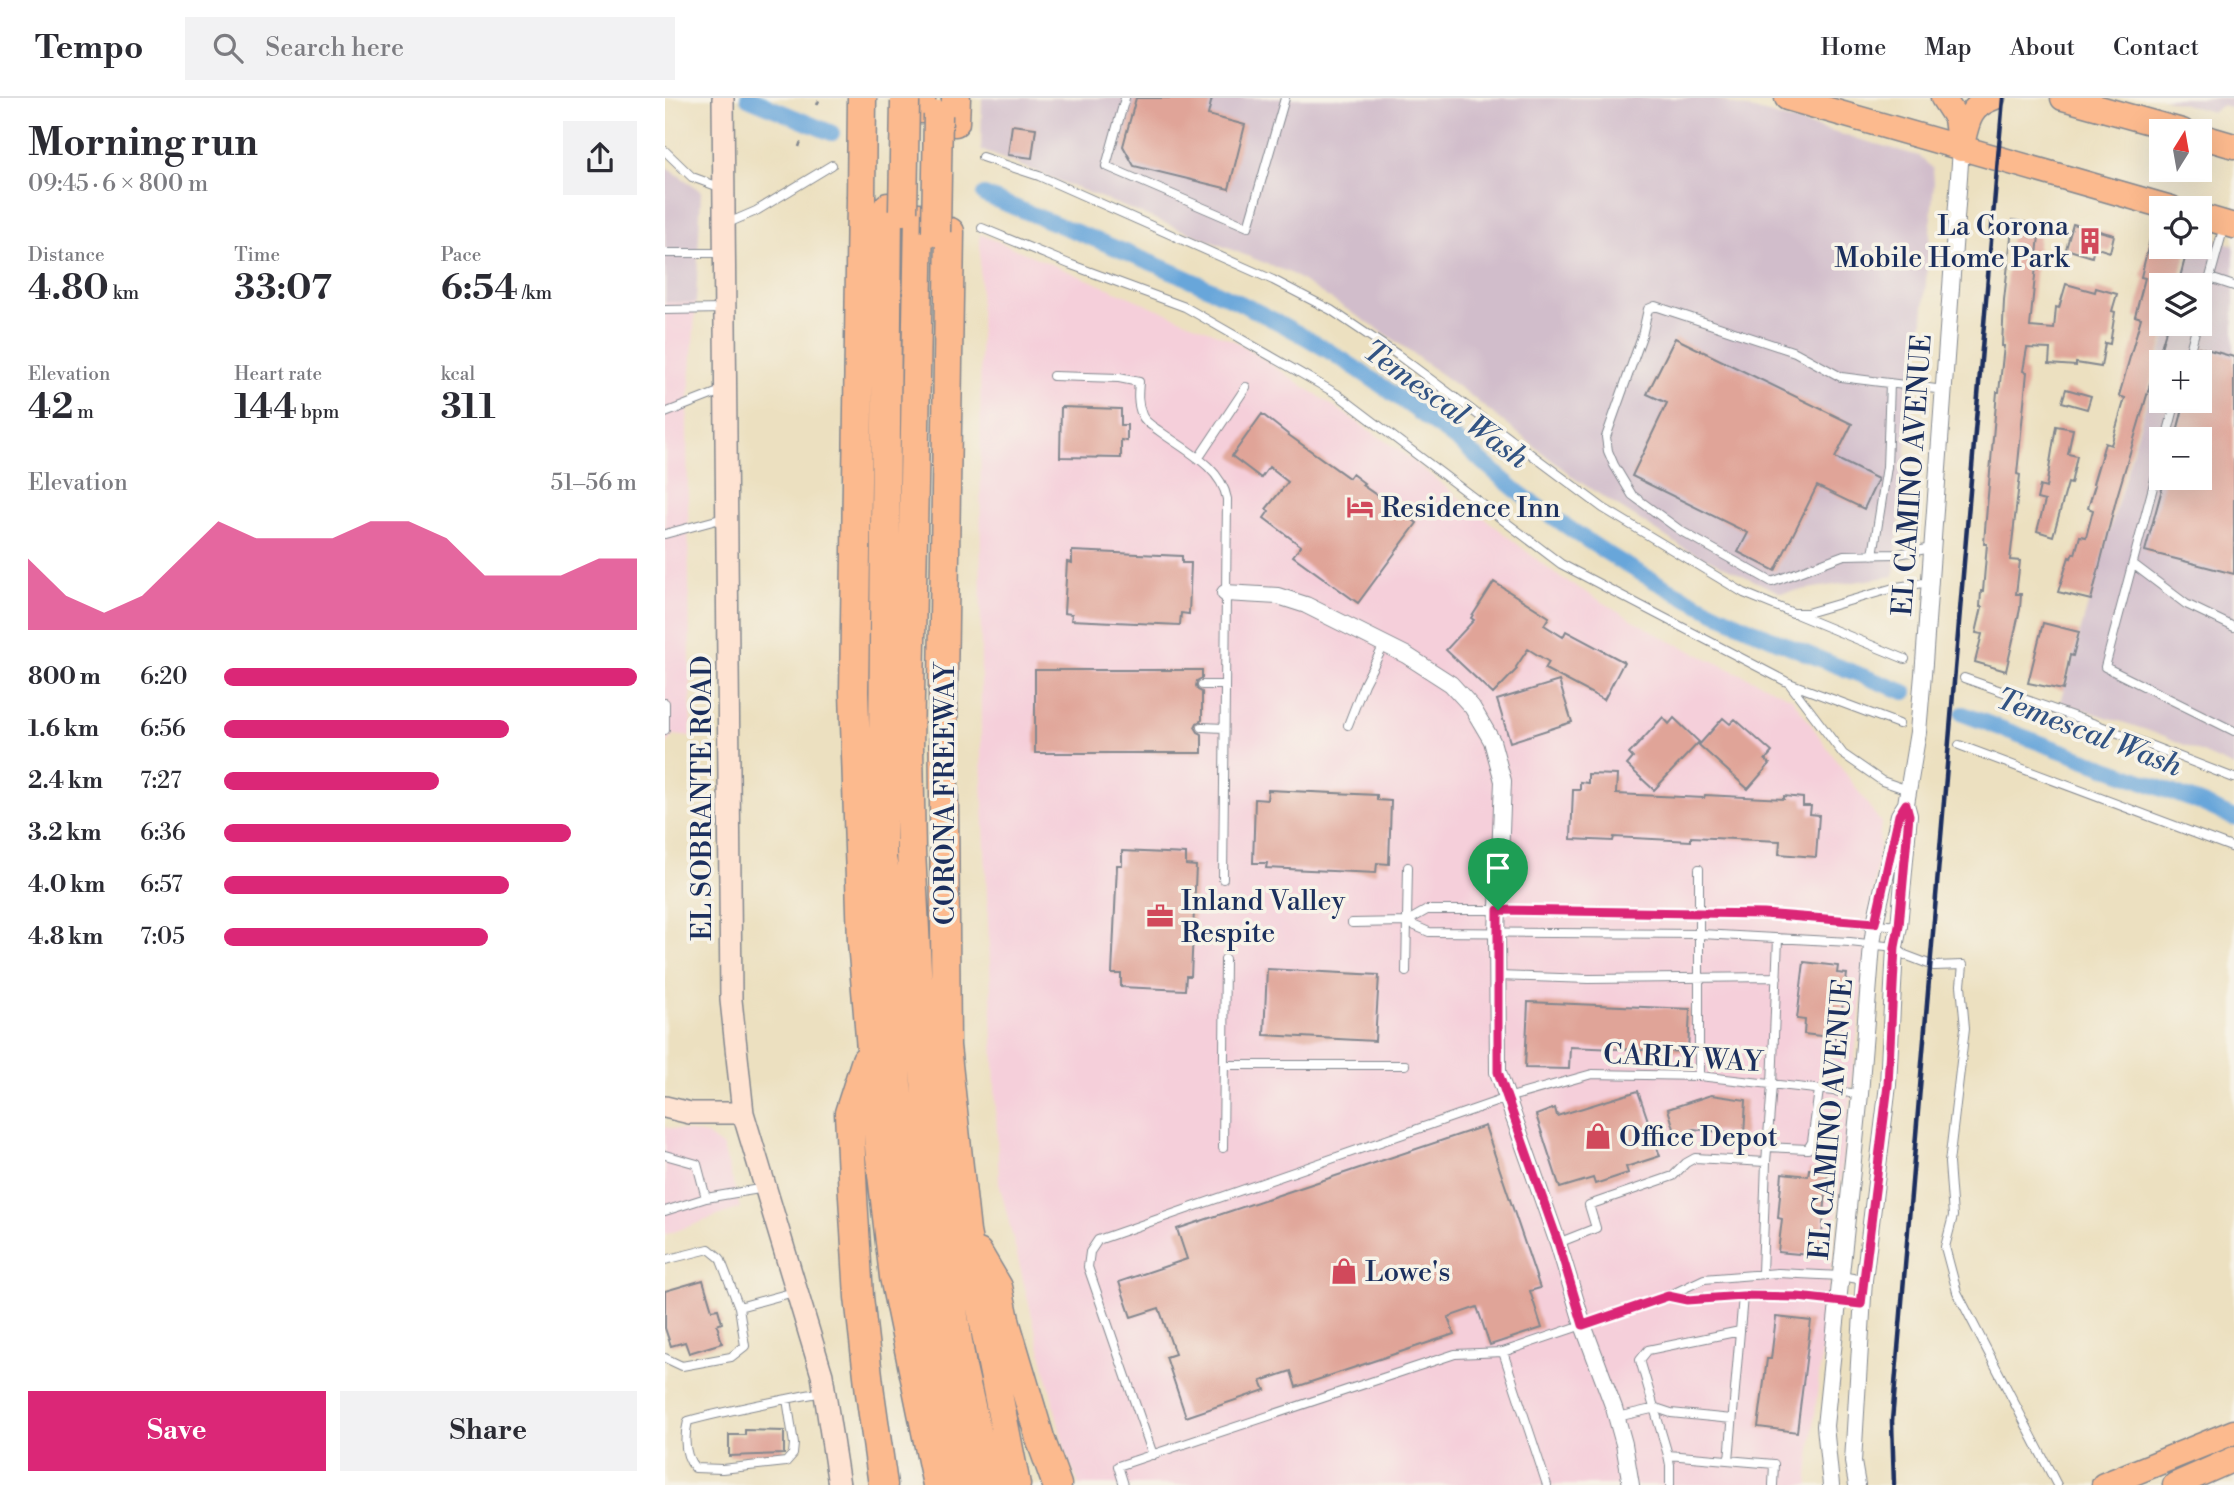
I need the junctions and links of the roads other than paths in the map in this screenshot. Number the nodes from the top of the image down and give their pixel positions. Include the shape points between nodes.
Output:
1 (723, 98) edge
2 (862, 98) edge
3 (1125, 98) edge
4 (1285, 98) edge
5 (1787, 98) edge
6 (1943, 98) edge
7 (1993, 98) edge
8 (2050, 98) edge
9 (2071, 100) edge
10 (925, 104) edge
11 (2149, 122) edge
12 (2212, 140) edge
13 (2234, 146) edge
14 (1961, 149) junction
15 (665, 151) edge
16 (982, 157) dead end
17 (832, 165) dead end
18 (725, 189) junction
19 (2149, 202) edge
20 (919, 220) junction
21 (2212, 220) edge
22 (725, 224) junction
23 (2229, 225) edge
24 (982, 228) dead end
25 (665, 253) edge
26 (725, 253) junction
27 (2212, 273) edge
28 (2212, 279) edge
29 (2234, 286) edge
30 (726, 309) junction
31 (665, 310) edge
32 (1053, 376) dead end
33 (1890, 383) junction
34 (1246, 387) dead end
35 (726, 390) junction
36 (1944, 390) junction
37 (665, 413) edge
38 (1198, 459) junction
39 (2152, 490) edge
40 (727, 517) junction
41 (665, 534) edge
42 (1932, 548) junction
43 (1873, 555) junction
44 (2133, 564) junction
45 (1930, 582) junction
46 (1225, 593) junction
47 (1793, 613) junction
48 (2234, 627) edge
49 (1385, 644) junction
50 (1905, 659) dead end
51 (1964, 678) dead end
52 (1789, 683) junction
53 (1202, 685) dead end
54 (1225, 685) junction
55 (665, 704) edge
56 (1899, 724) dead end
57 (1348, 725) dead end
58 (1202, 727) dead end
59 (1224, 728) junction
60 (665, 730) edge
61 (2234, 731) edge
62 (1959, 745) dead end
63 (2234, 778) edge
64 (1907, 797) junction
65 (2234, 848) edge
66 (1408, 867) dead end
67 (1699, 869) dead end
68 (1223, 879) dead end
69 (901, 886) junction
70 (1498, 910) junction
71 (1701, 912) junction
72 (1406, 922) junction
73 (1352, 923) dead end
74 (1875, 923) junction
75 (1899, 926) junction
76 (1497, 932) junction
77 (1700, 934) junction
78 (1778, 938) junction
79 (1872, 944) junction
80 (1895, 947) junction
81 (1225, 959) dead end
82 (1406, 972) dead end
83 (1497, 976) junction
84 (1777, 977) junction
85 (1699, 979) junction
86 (870, 1047) junction
87 (1224, 1065) junction
88 (1405, 1065) dead end
89 (1699, 1076) junction
90 (1772, 1084) junction
91 (1819, 1090) junction
92 (1860, 1094) junction
93 (1507, 1098) junction
94 (665, 1107) edge
95 (743, 1113) junction
96 (1766, 1147) junction
97 (1223, 1148) dead end
98 (665, 1155) edge
99 (1766, 1162) junction
100 (766, 1187) junction
101 (706, 1198) junction
102 (665, 1211) edge
103 (966, 1232) junction
104 (1558, 1242) junction
105 (665, 1260) edge
106 (1762, 1273) junction
107 (1841, 1276) junction
108 (1864, 1280) junction
109 (797, 1291) junction
110 (1668, 1296) junction
111 (1743, 1296) junction
112 (1839, 1301) junction
113 (1861, 1304) junction
114 (739, 1307) junction
115 (1583, 1325) junction
116 (1740, 1331) junction
117 (1503, 1352) junction
118 (665, 1358) edge
119 (825, 1391) junction
120 (787, 1399) junction
121 (1656, 1408) junction
122 (1617, 1418) junction
123 (1732, 1419) junction
124 (2234, 1433) edge
125 (1153, 1455) junction
126 (1668, 1455) junction
127 (2234, 1459) edge
128 (1729, 1460) junction
129 (2056, 1482) edge
130 (839, 1485) edge
131 (883, 1485) edge
132 (937, 1485) edge
133 (964, 1485) edge
134 (989, 1485) edge
135 (1016, 1485) edge
136 (1057, 1485) edge
137 (1124, 1485) edge
138 (1547, 1485) edge
139 (1632, 1485) edge
140 (1670, 1485) edge
141 (1773, 1485) edge
142 (1831, 1485) edge
143 (1857, 1485) edge
144 (2104, 1485) edge
145 (2175, 1485) edge

1 - 18 street, EL SOBRANTE ROAD
2 - 86 highway, bridge via 854,692
3 - 4 lane via 1106,166 1248,227
5 - 14 main road
6 - 14 main road via 1956,118
7 - 14 main road via 1979,103 1969,116
8 - 9 main road
9 - 11 main road
10 - 20 highway, CORONA FREEWAY
10 - 20 highway
12 - 13 main road
14 - 19 main road
14 - 36 street, EL CAMINO AVENUE
15 - 18 lane via 692,177
16 - 47 lane via 1039,176 1331,310 1603,508 1744,593
17 - 22 lane via 756,211
18 - 22 street, EL SOBRANTE ROAD
20 - 69 highway via 921,852
20 - 69 highway via 882,859
20 - 103 highway, CORONA FREEWAY via 943,684 946,1046
21 - 23 main road
22 - 26 street, EL SOBRANTE ROAD
23 - 27 lane
24 - 52 lane via 1185,307 1337,394 1561,564
25 - 26 lane
26 - 30 street, EL SOBRANTE ROAD
28 - 29 lane
30 - 31 lane
30 - 35 street, EL SOBRANTE ROAD
32 - 38 lane via 1139,382 1142,418
33 - 36 lane
33 - 43 lane via 1887,467
33 - 43 lane via 1841,377 1795,352 1655,306 1648,309 1606,437 1614,465 1632,495 1681,531 1772,582 1844,555
34 - 38 lane
35 - 37 lane
35 - 40 street, EL SOBRANTE ROAD
36 - 42 street, EL CAMINO AVENUE
38 - 46 lane via 1225,486
39 - 44 lane
40 - 41 lane
40 - 95 street, EL SOBRANTE ROAD via 731,1000
42 - 43 lane
42 - 45 street, EL CAMINO AVENUE
44 - 48 lane via 2186,604
44 - 61 lane via 2105,667
45 - 47 lane
45 - 64 street, EL CAMINO AVENUE, bridge
46 - 49 street via 1278,596
46 - 54 lane
47 - 50 lane
49 - 57 lane
49 - 70 street via 1451,684 1472,707 1492,741 1503,781
51 - 63 lane
52 - 56 lane
52 - 64 lane via 1843,754
53 - 54 lane
54 - 59 lane
55 - 60 lane
58 - 59 lane
59 - 68 lane
62 - 65 lane
64 - 74 street, EL CAMINO AVENUE
64 - 75 street, EL CAMINO AVENUE
66 - 72 lane
67 - 71 lane
69 - 133 highway via 892,1006 897,1085 932,1349
69 - 134 highway via 919,1010 935,1198 962,1367
70 - 71 lane
70 - 72 lane via 1427,909
70 - 76 street
71 - 74 lane
71 - 77 lane
72 - 73 lane
72 - 76 lane via 1429,932
72 - 82 lane
74 - 75 lane
74 - 79 street, EL CAMINO AVENUE
75 - 80 street, EL CAMINO AVENUE
76 - 77 lane
76 - 83 street
77 - 78 lane
77 - 85 lane
78 - 79 lane
78 - 84 lane
79 - 80 lane
79 - 92 street, EL CAMINO AVENUE
80 - 108 street, EL CAMINO AVENUE via 1888,1085
80 - 129 lane via 1934,966 1963,965 1965,1028 1949,1163 1953,1216 1945,1247 1957,1292
81 - 87 lane
83 - 85 lane
83 - 93 street via 1498,1072
84 - 85 lane
84 - 90 lane
85 - 89 lane
86 - 131 highway via 849,1113 859,1297
86 - 132 highway via 894,1277
87 - 88 lane
87 - 97 lane
89 - 90 lane, CARLY WAY
89 - 93 lane, CARLY WAY via 1592,1074
90 - 91 lane, CARLY WAY
90 - 96 lane
91 - 92 lane, CARLY WAY
91 - 96 lane via 1808,1149
92 - 107 street, EL CAMINO AVENUE
93 - 104 street
93 - 125 lane, CARLY WAY via 1098,1240 1088,1267
94 - 95 street via 690,1113
95 - 100 street, EL SOBRANTE ROAD
96 - 99 lane
98 - 101 lane via 697,1164
99 - 104 lane via 1695,1158 1673,1176 1589,1205 1596,1228
99 - 106 lane
100 - 101 lane
100 - 109 street, EL SOBRANTE ROAD
101 - 102 lane
103 - 135 highway, CORONA FREEWAY
103 - 136 highway via 998,1287
104 - 115 street
105 - 114 lane via 709,1249 720,1258
106 - 107 lane
106 - 110 lane via 1704,1279
107 - 108 lane
107 - 112 street, EL CAMINO AVENUE
108 - 113 street, EL CAMINO AVENUE
109 - 114 lane
109 - 119 street, EL SOBRANTE ROAD
110 - 111 lane via 1687,1300
110 - 115 lane
111 - 112 lane
111 - 116 lane
112 - 113 lane
112 - 142 street, EL CAMINO AVENUE via 1825,1426
113 - 143 street, EL CAMINO AVENUE via 1853,1462
114 - 118 lane via 745,1346 731,1357 682,1366
115 - 117 lane
115 - 122 street
116 - 121 lane via 1648,1350 1640,1360
116 - 123 lane
117 - 125 lane via 1455,1354
117 - 138 lane
119 - 120 lane
119 - 130 street, EL SOBRANTE ROAD
120 - 120 lane via 688,1421 688,1460 695,1468 722,1469 786,1462 794,1444
121 - 122 lane
121 - 123 lane
121 - 126 lane
122 - 139 street
123 - 128 lane
124 - 144 main road
125 - 137 lane via 1118,1466
126 - 128 lane
126 - 140 lane
127 - 145 main road
128 - 141 lane via 1774,1464

